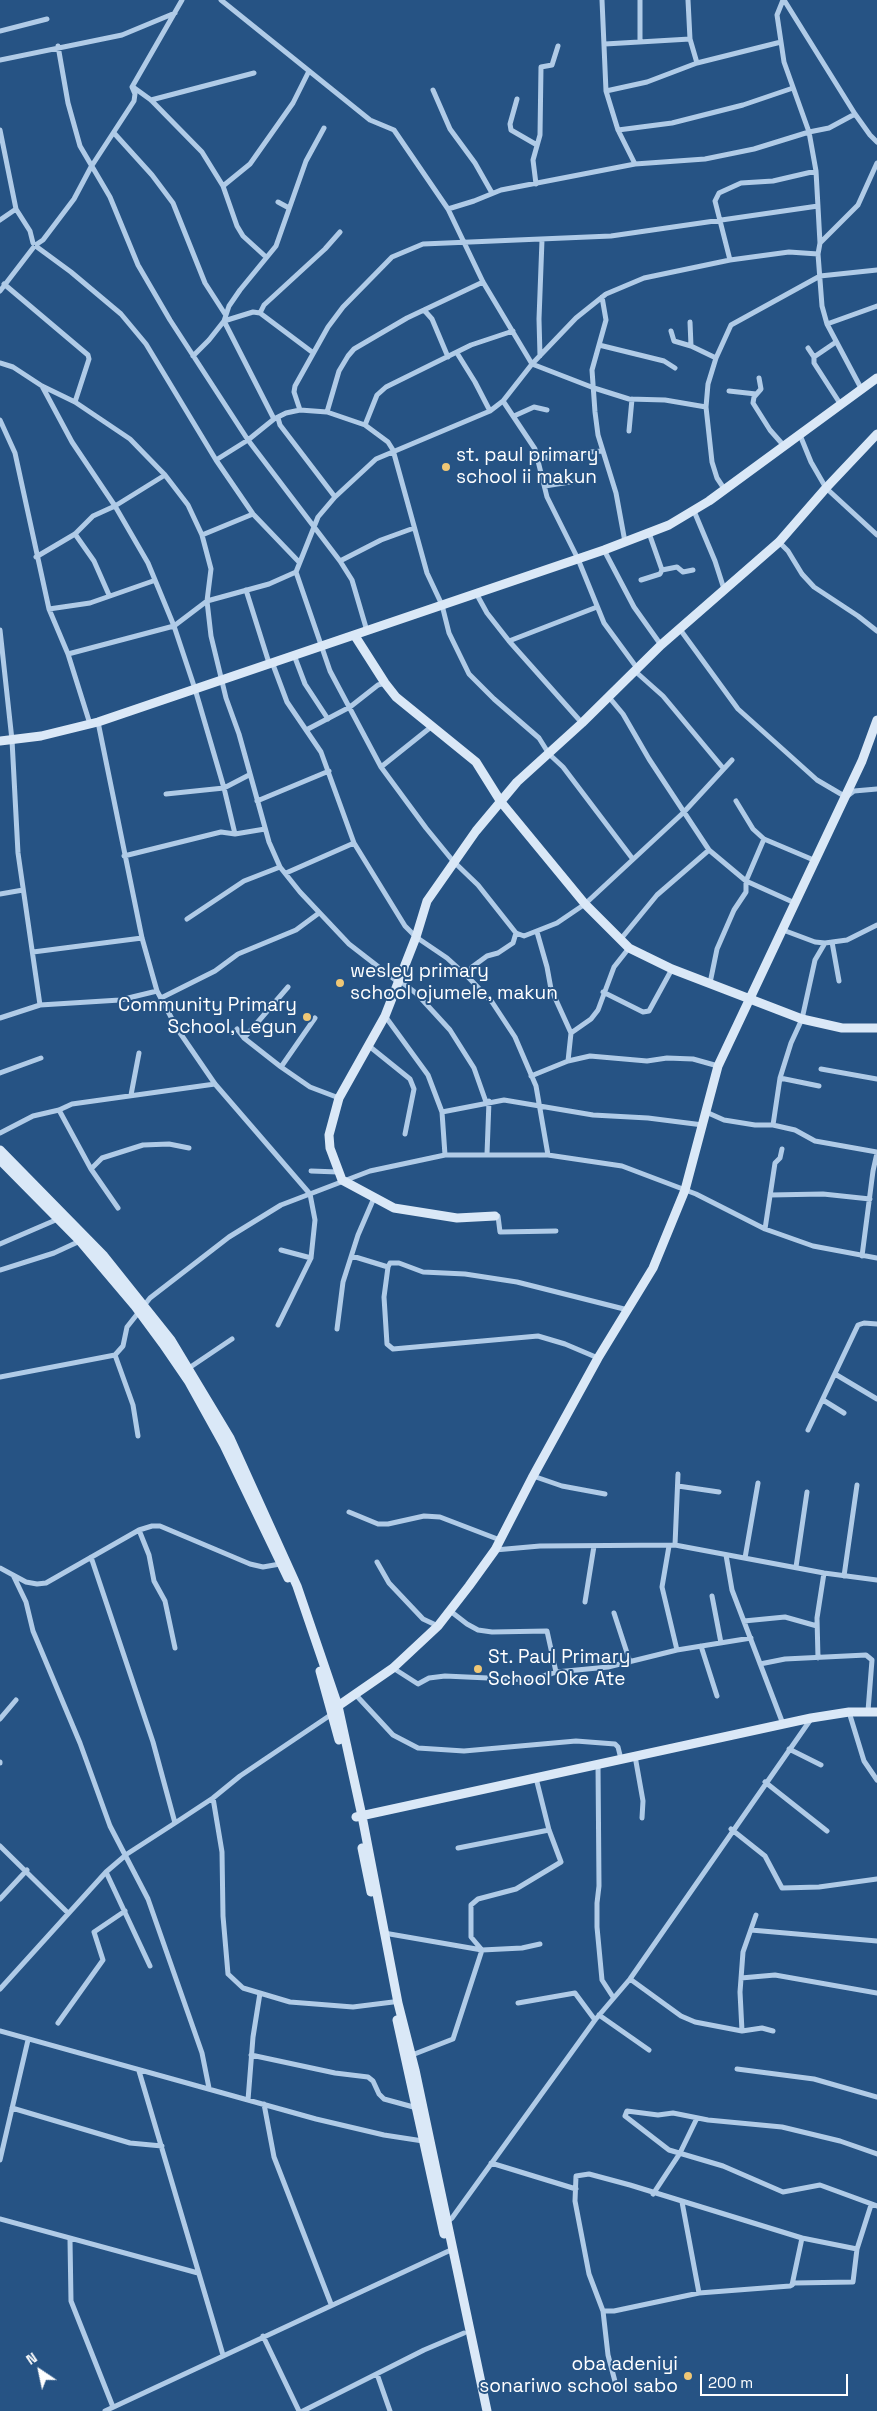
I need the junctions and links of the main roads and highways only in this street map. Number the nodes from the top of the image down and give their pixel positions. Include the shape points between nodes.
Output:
1 (877, 378) edge
2 (876, 439) edge
3 (355, 636) junction
4 (877, 720) edge
5 (0, 741) edge
6 (501, 802) junction
7 (749, 998) junction
8 (877, 1028) edge
9 (0, 1150) edge
10 (0, 1160) edge
11 (495, 1216) road end
12 (141, 1308) junction
13 (335, 1710) junction
14 (872, 1711) edge
15 (359, 1816) junction
16 (450, 2250) junction
17 (481, 2411) edge
18 (487, 2411) edge

1 - 3 main road via 694,511 604,550
2 - 6 main road via 826,488 779,542 660,645 517,782
3 - 5 main road via 94,723 41,736
3 - 6 main road via 396,697 476,762
4 - 7 main road via 846,797
6 - 7 main road via 585,904 628,948 672,969
6 - 11 main road via 453,861 426,901 416,937 385,1016 339,1098 329,1135 340,1176 394,1208 457,1218
7 - 8 main road via 802,1019 842,1028
7 - 13 main road via 718,1066 685,1190 653,1268 598,1358 495,1550 438,1626 393,1668
9 - 12 main road via 86,1237
10 - 12 main road
12 - 13 main road via 189,1382 224,1445 292,1588
12 - 13 main road via 189,1368 227,1432 297,1586
13 - 15 main road
14 - 15 main road via 811,1718
15 - 16 main road via 393,2002
15 - 16 main road via 412,2055
16 - 17 main road
16 - 18 main road

